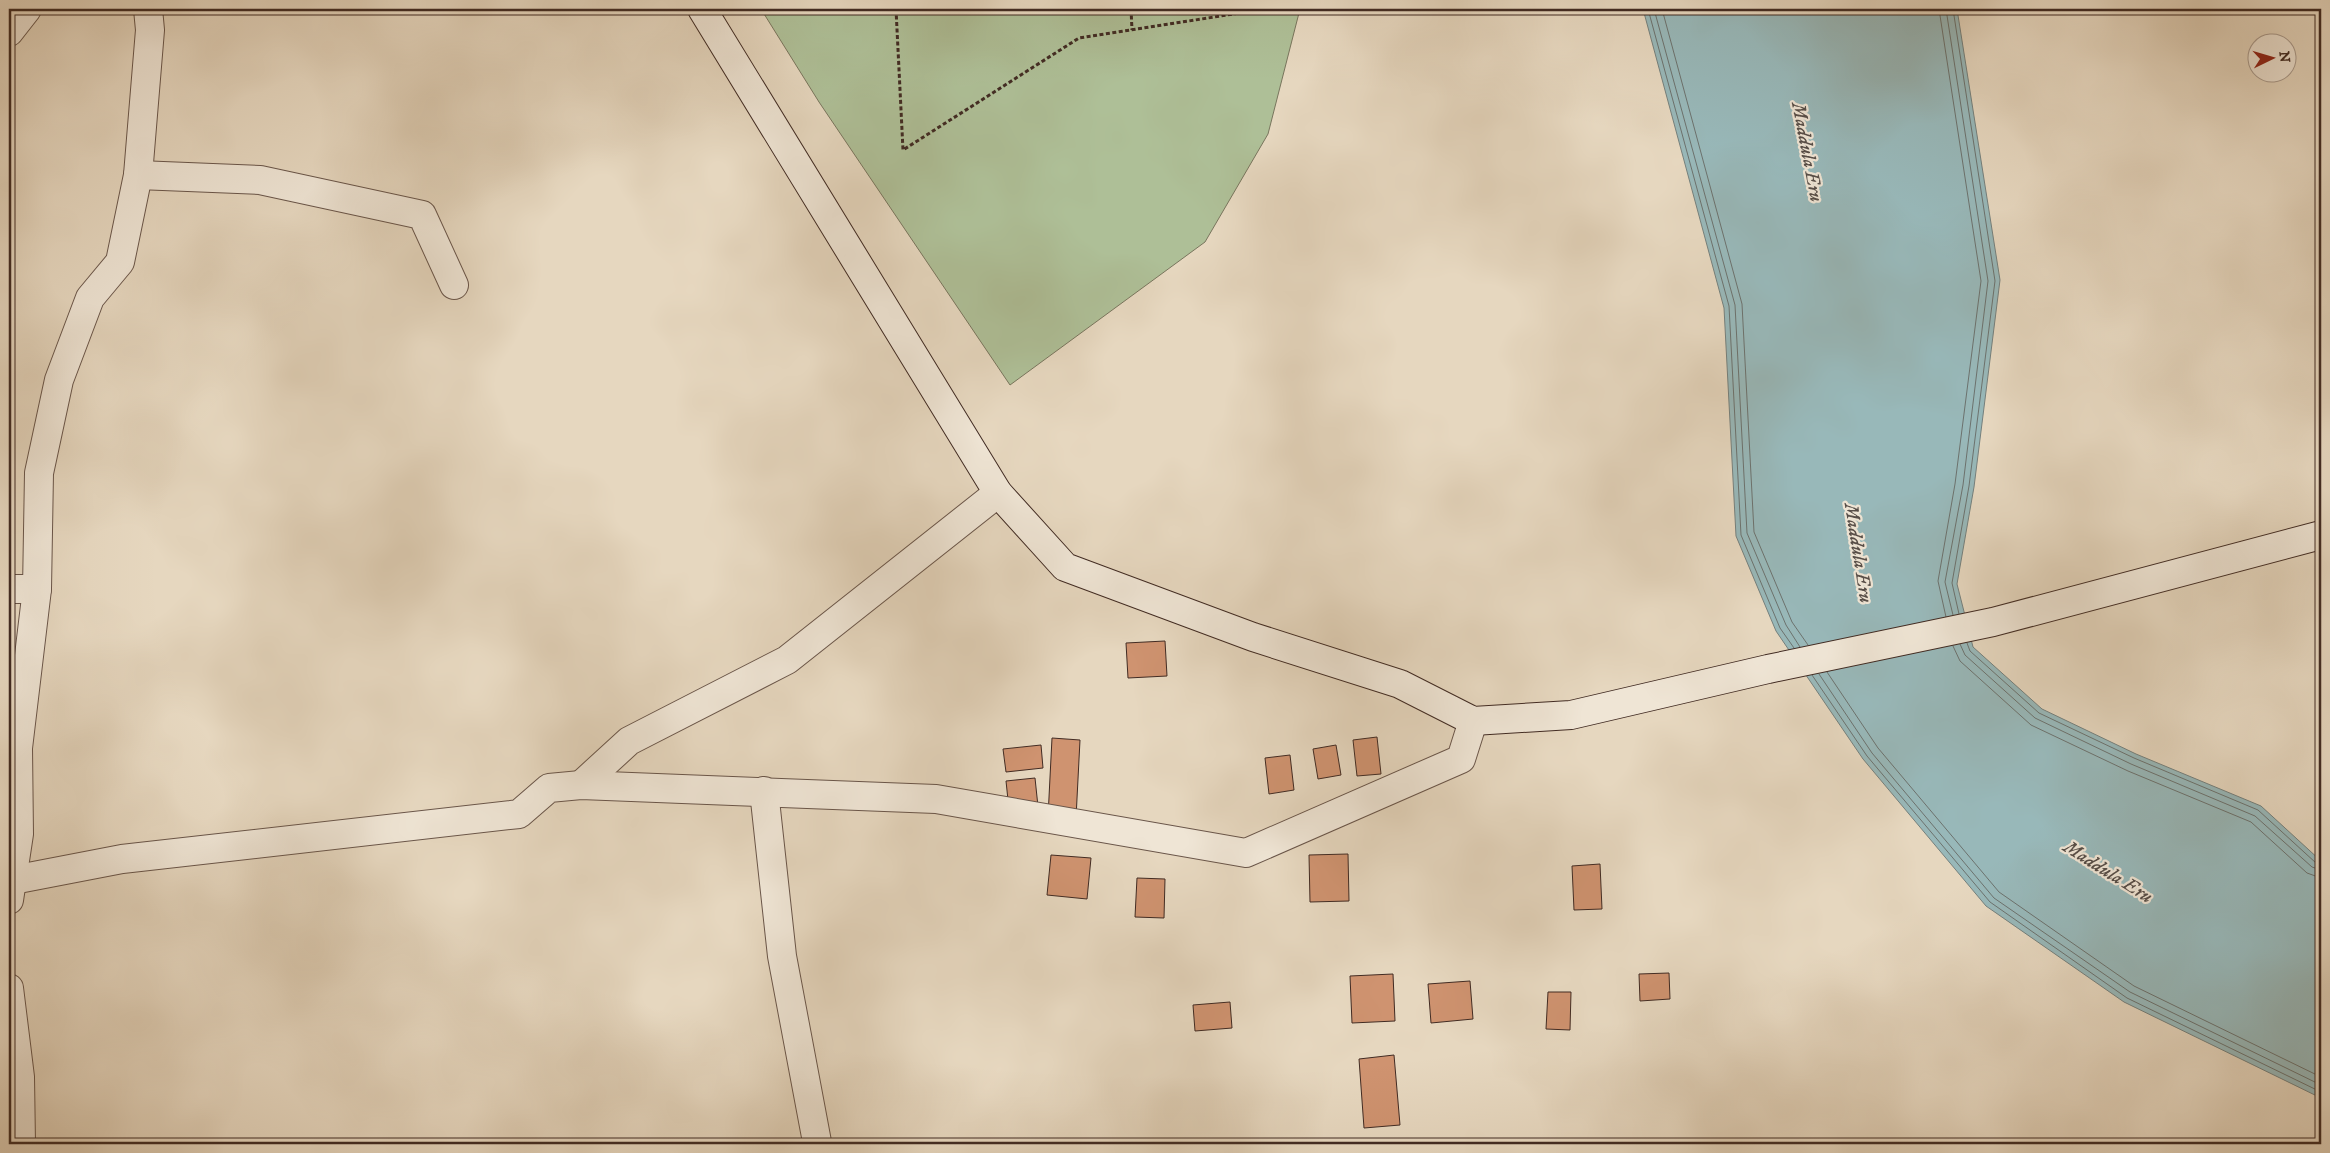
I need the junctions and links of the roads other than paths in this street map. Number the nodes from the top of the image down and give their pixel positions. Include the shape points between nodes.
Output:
1 (27, 9) edge
2 (148, 9) edge
3 (702, 9) edge
4 (9, 32) edge
5 (138, 175) junction
6 (454, 285) dead end
7 (998, 492) junction
8 (2321, 535) edge
9 (9, 589) edge
10 (37, 589) junction
11 (1473, 721) junction
12 (581, 785) junction
13 (764, 791) junction
14 (14, 833) edge
15 (11, 890) edge
16 (9, 988) edge
17 (817, 1142) dead end
18 (21, 1144) edge

1 - 4 street
2 - 5 street via 150,30
3 - 7 street
5 - 6 street via 260,180 422,215
5 - 10 street via 120,262 90,298 58,380 39,472
7 - 11 street via 1064,567 1253,637 1400,684
7 - 12 street via 787,660 629,741
8 - 11 street via 1993,622 1768,669 1571,715
9 - 10 street
10 - 14 street via 18,748
11 - 13 street via 1461,759 1246,854 936,799
12 - 13 street
12 - 15 street via 549,788 519,814 122,859
13 - 17 street via 782,956
14 - 15 street
16 - 18 street via 20,1077

